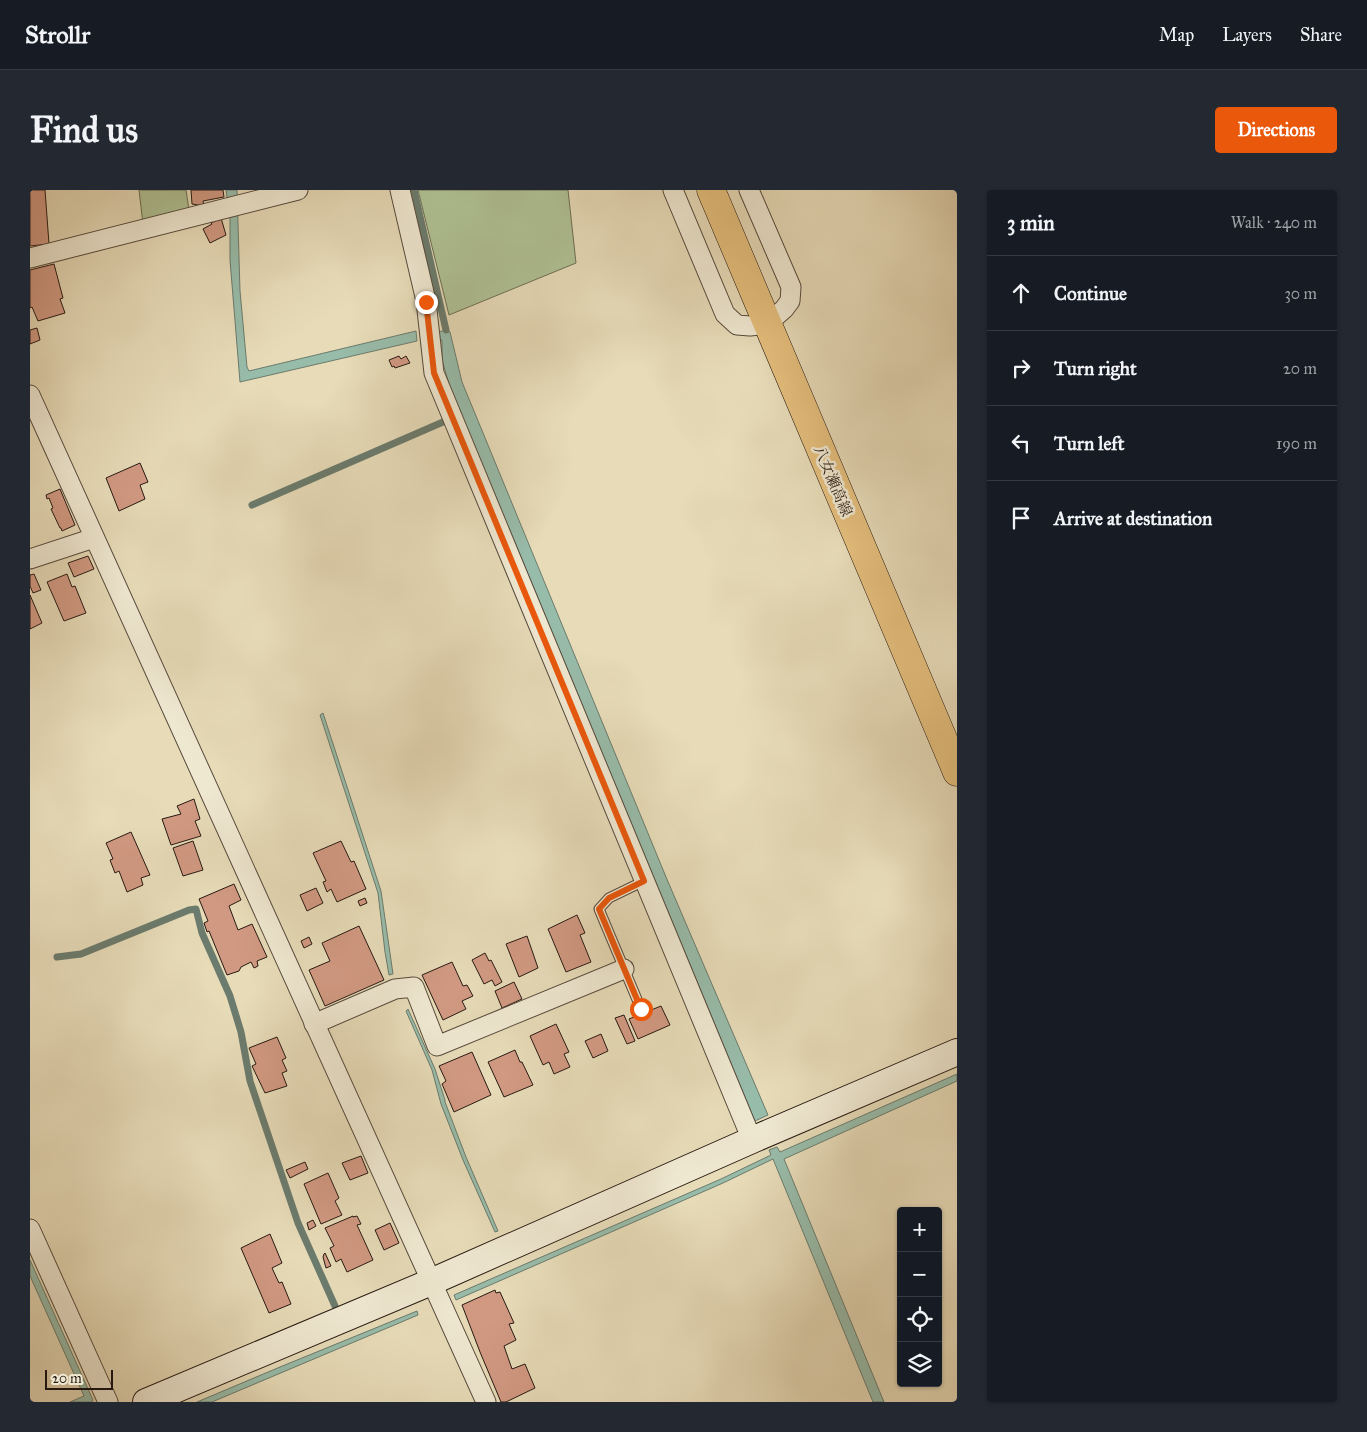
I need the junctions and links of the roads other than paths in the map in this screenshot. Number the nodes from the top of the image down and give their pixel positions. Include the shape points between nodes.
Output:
1 (298, 190) edge
2 (400, 190) edge
3 (673, 190) edge
4 (710, 190) edge
5 (749, 190) edge
6 (30, 258) edge
7 (766, 324) junction
8 (30, 395) edge
9 (94, 538) junction
10 (30, 559) edge
11 (957, 772) edge
12 (644, 881) junction
13 (624, 969) junction
14 (641, 1009) dead end
15 (314, 1024) junction
16 (957, 1052) edge
17 (752, 1140) junction
18 (30, 1229) edge
19 (431, 1282) junction
20 (108, 1402) edge
21 (146, 1402) edge
22 (486, 1402) edge

1 - 6 street
2 - 12 street via 426,302 434,373
3 - 7 street via 725,314 737,325
4 - 7 main road, 八女瀬高線
5 - 7 street via 791,287 790,301
7 - 11 main road, 八女瀬高線
8 - 9 street
9 - 10 street
9 - 15 street
12 - 13 lane via 609,898 599,909
12 - 17 street
13 - 14 lane
13 - 15 street via 438,1046 414,987 395,989
15 - 19 street
16 - 17 street
17 - 19 street
18 - 20 street
19 - 21 street
19 - 22 street

